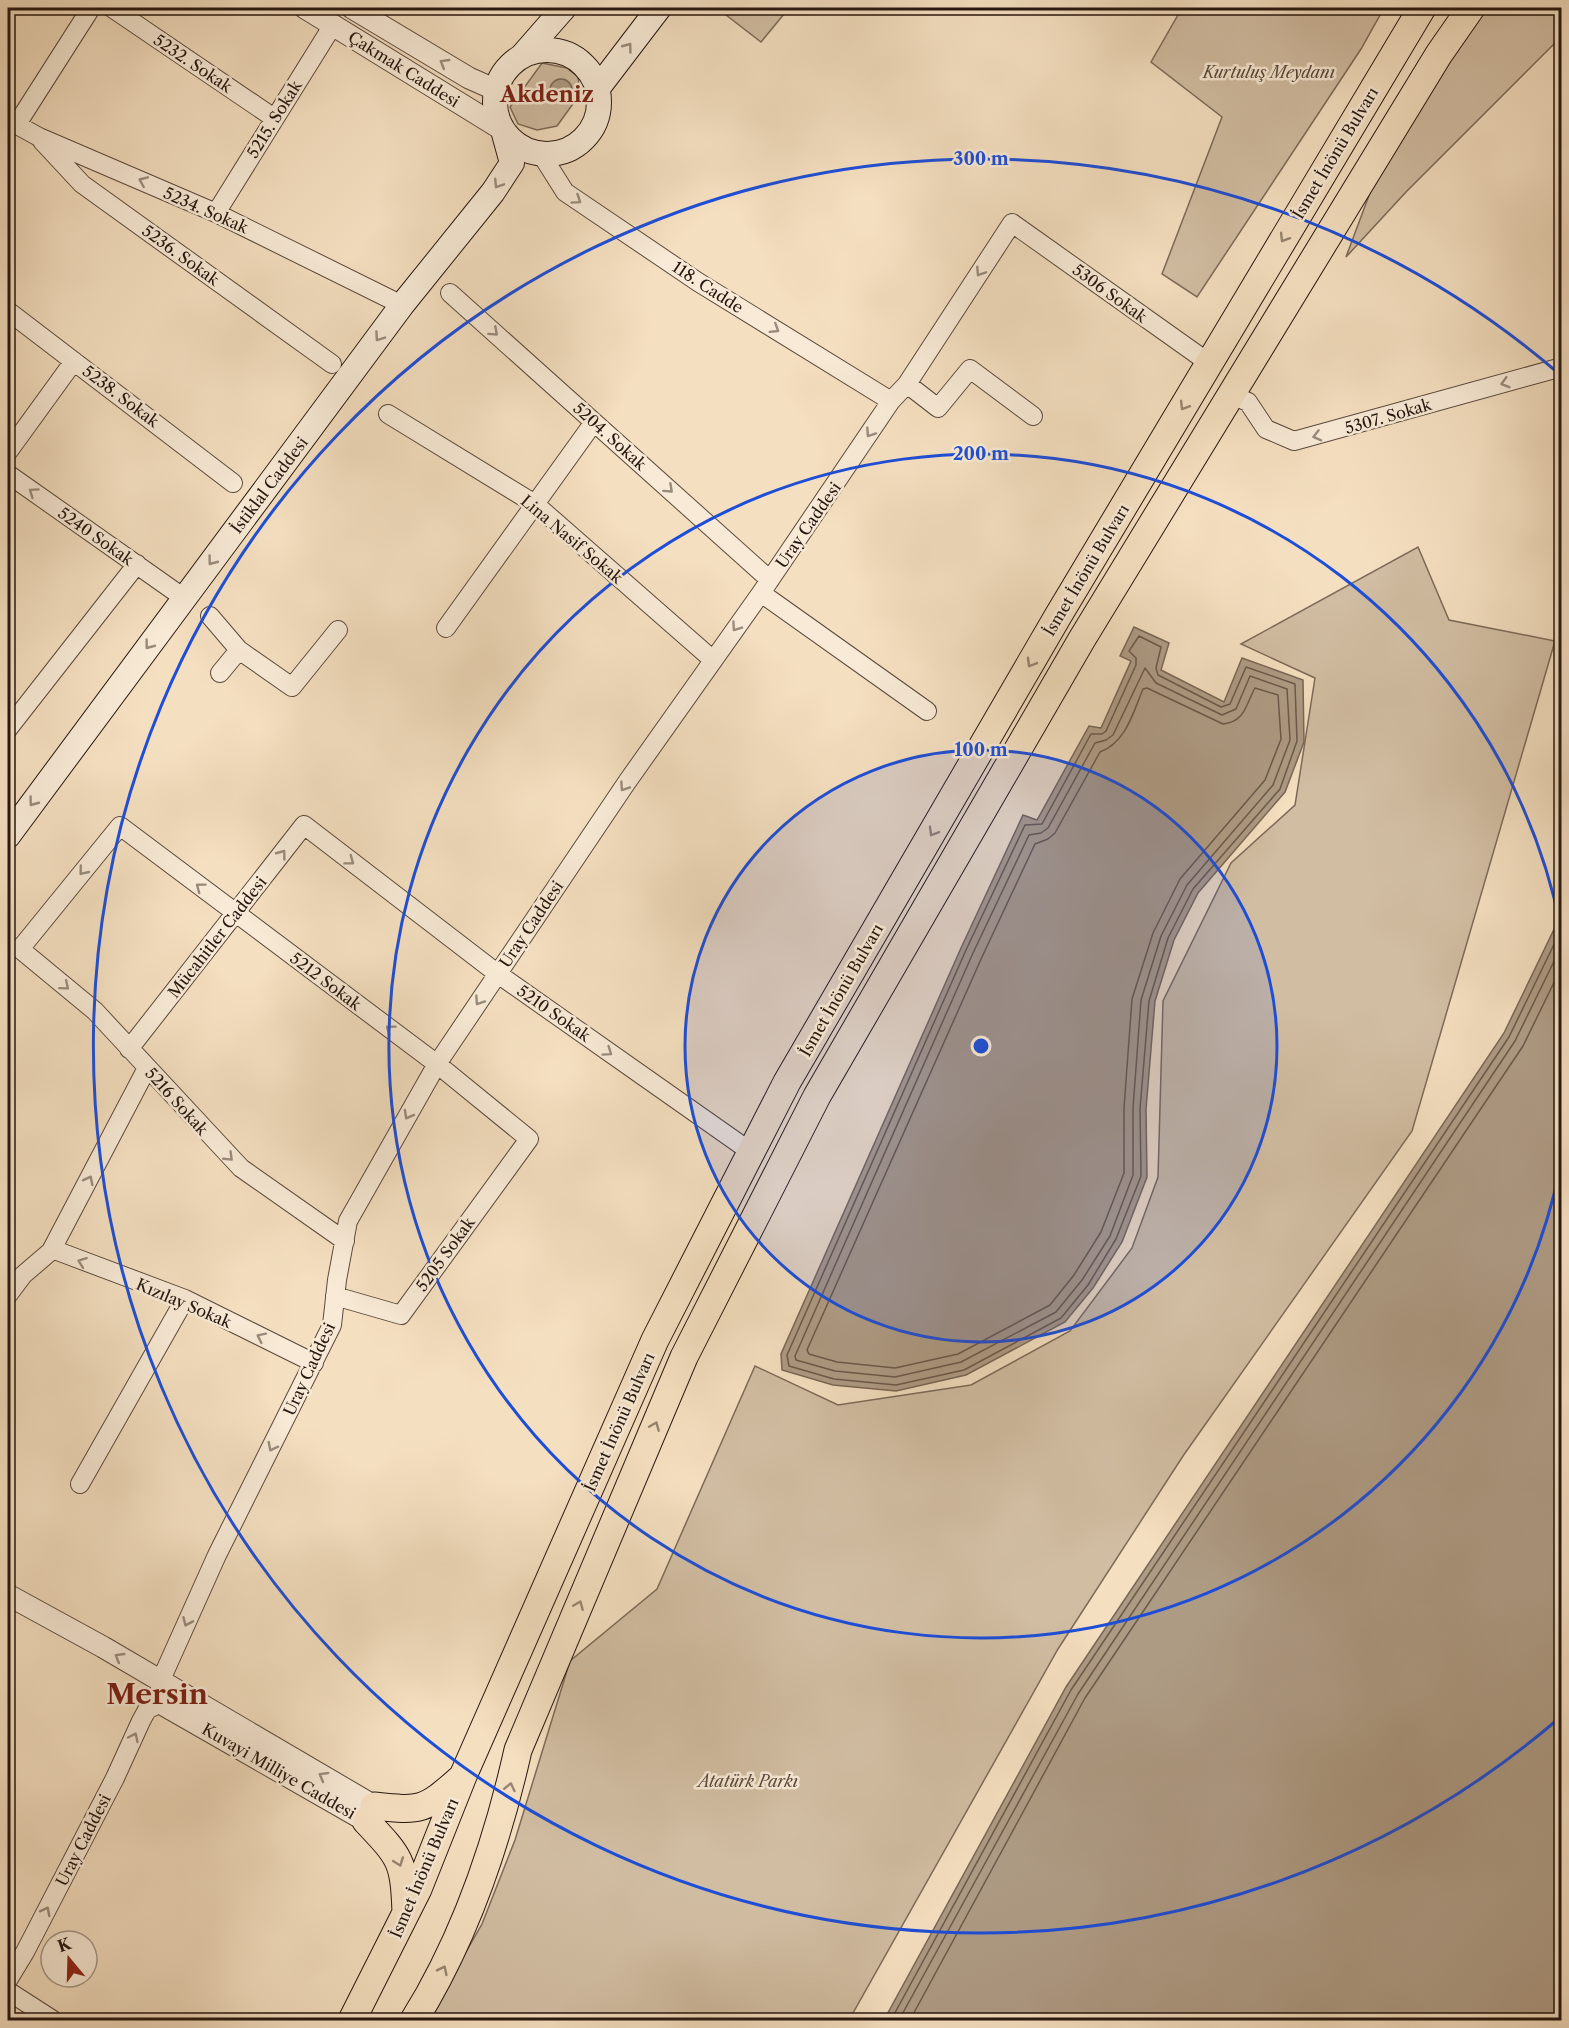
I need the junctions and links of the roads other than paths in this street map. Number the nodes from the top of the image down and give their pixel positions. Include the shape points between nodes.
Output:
1 (91, 8) edge
2 (112, 8) edge
3 (305, 8) edge
4 (352, 8) edge
5 (564, 8) edge
6 (658, 8) edge
7 (1407, 8) edge
8 (1422, 8) edge
9 (1471, 8) edge
10 (333, 25) junction
11 (1400, 46) junction
12 (522, 56) junction
13 (598, 88) junction
14 (496, 90) junction
15 (274, 118) junction
16 (10, 122) edge
17 (502, 130) junction
18 (39, 136) junction
19 (542, 154) junction
20 (216, 213) junction
21 (1012, 223) joint
22 (450, 293) dead end
23 (402, 305) junction
24 (8, 311) edge
25 (74, 361) junction
26 (1209, 363) junction
27 (333, 364) dead end
28 (1562, 367) edge
29 (907, 384) junction
30 (1230, 394) junction
31 (891, 401) junction
32 (388, 414) dead end
33 (1033, 416) dead end
34 (594, 422) junction
35 (8, 452) edge
36 (8, 474) edge
37 (233, 483) dead end
38 (535, 504) junction
39 (137, 564) junction
40 (765, 586) junction
41 (184, 598) junction
42 (210, 616) dead end
43 (446, 628) dead end
44 (338, 630) dead end
45 (239, 650) junction
46 (713, 660) junction
47 (220, 673) dead end
48 (927, 711) dead end
49 (8, 729) edge
50 (304, 825) joint
51 (8, 836) edge
52 (236, 914) junction
53 (20, 949) joint
54 (498, 974) junction
55 (129, 1049) junction
56 (436, 1064) junction
57 (147, 1068) junction
58 (529, 1139) joint
59 (751, 1152) junction
60 (345, 1241) junction
61 (52, 1249) junction
62 (8, 1295) edge
63 (335, 1296) junction
64 (185, 1299) junction
65 (314, 1363) junction
66 (80, 1484) dead end
67 (8, 1595) edge
68 (160, 1682) junction
69 (160, 1703) junction
70 (463, 1776) junction
71 (370, 1814) junction
72 (406, 1915) junction
73 (8, 1980) edge
74 (8, 1991) edge
75 (53, 2020) edge
76 (352, 2020) edge
77 (414, 2020) edge

1 - 16 street
2 - 15 street, 5232. Sokak
3 - 10 street, Çakmak Caddesi
14 -> 4 street, Çakmak Caddesi
5 - 12 main road
13 -> 6 main road
7 - 11 main road
8 - 11 main road, İsmet İnönü Bulvarı
9 - 30 main road, İsmet İnönü Bulvarı
10 - 15 street, 5215. Sokak
10 - 17 street, Çakmak Caddesi
11 -> 26 main road, İsmet İnönü Bulvarı
12 - 13 main road via 552,50 568,54 581,62
12 - 14 main road via 508,66
13 - 19 main road via 596,121 587,136 559,153
14 - 17 main road via 496,114
15 - 20 street, 5215. Sokak
16 - 18 street, 5234. Sokak
17 - 19 main road via 526,150
17 -> 23 main road, İstiklal Caddesi via 512,163
20 -> 18 street, 5234. Sokak
18 - 27 street, 5236. Sokak via 82,184
19 -> 31 street, 118. Cadde via 566,192 698,282
20 - 23 street, 5234. Sokak
21 - 26 street, 5306 Sokak
21 -> 29 street, Uray Caddesi
22 -> 34 street, 5204. Sokak
23 -> 41 main road, İstiklal Caddesi
24 - 25 street, 5238. Sokak
25 - 35 street
25 - 37 street, 5238. Sokak
26 -> 59 main road, İsmet İnönü Bulvarı via 1058,616
28 -> 30 street, 5307. Sokak via 1294,441 1266,429 1248,402
29 - 31 street, Uray Caddesi
29 - 33 street via 938,408 970,369
77 -> 30 main road, İsmet İnönü Bulvarı via 458,1939 504,1812 518,1750 684,1357 817,1096 1082,639
31 -> 40 street, Uray Caddesi
32 - 38 street, Lina Nasif Sokak
34 - 38 street
34 -> 40 street, 5204. Sokak
39 -> 36 street, 5240 Sokak
38 - 43 street
38 - 46 street, Lina Nasif Sokak
39 - 41 street, 5240 Sokak
39 - 49 street
40 -> 46 street, Uray Caddesi
40 - 48 street, 5204. Sokak
41 -> 51 main road, İstiklal Caddesi
42 - 45 street
44 - 45 street via 292,687
45 - 47 street
46 -> 54 street, Uray Caddesi
52 -> 50 street, Mücahitler Caddesi
50 -> 54 street, 5210 Sokak
52 -> 53 street, 5212 Sokak via 120,826
52 - 55 street, Mücahitler Caddesi
56 -> 52 street, 5212 Sokak
53 -> 55 street, 5216 Sokak via 95,1011
54 -> 56 street, Uray Caddesi
54 -> 59 street, 5210 Sokak
55 - 57 street, 5216 Sokak
56 - 58 street, 5212 Sokak
56 -> 60 street, Uray Caddesi via 348,1221
57 -> 60 street, 5216 Sokak via 241,1168
61 -> 57 street
58 - 63 street, 5205 Sokak via 401,1315
59 - 70 main road, İsmet İnönü Bulvarı via 655,1340
60 - 63 street, Uray Caddesi
61 - 62 street
64 -> 61 street, Kızılay Sokak
63 - 65 street, Uray Caddesi via 332,1325
65 -> 64 street, Kızılay Sokak
64 - 66 street
65 -> 68 street, Uray Caddesi via 217,1555
68 -> 67 street, Kuvayi Milliye Caddesi
68 - 69 street
71 -> 68 street, Kuvayi Milliye Caddesi
69 - 71 street, Kuvayi Milliye Caddesi
73 -> 69 street, Uray Caddesi via 147,1710
70 - 71 main road via 437,1800 412,1810
70 - 72 main road, İsmet İnönü Bulvarı
71 -> 72 main road via 395,1852 404,1876
72 - 76 main road, İsmet İnönü Bulvarı
74 - 75 street

